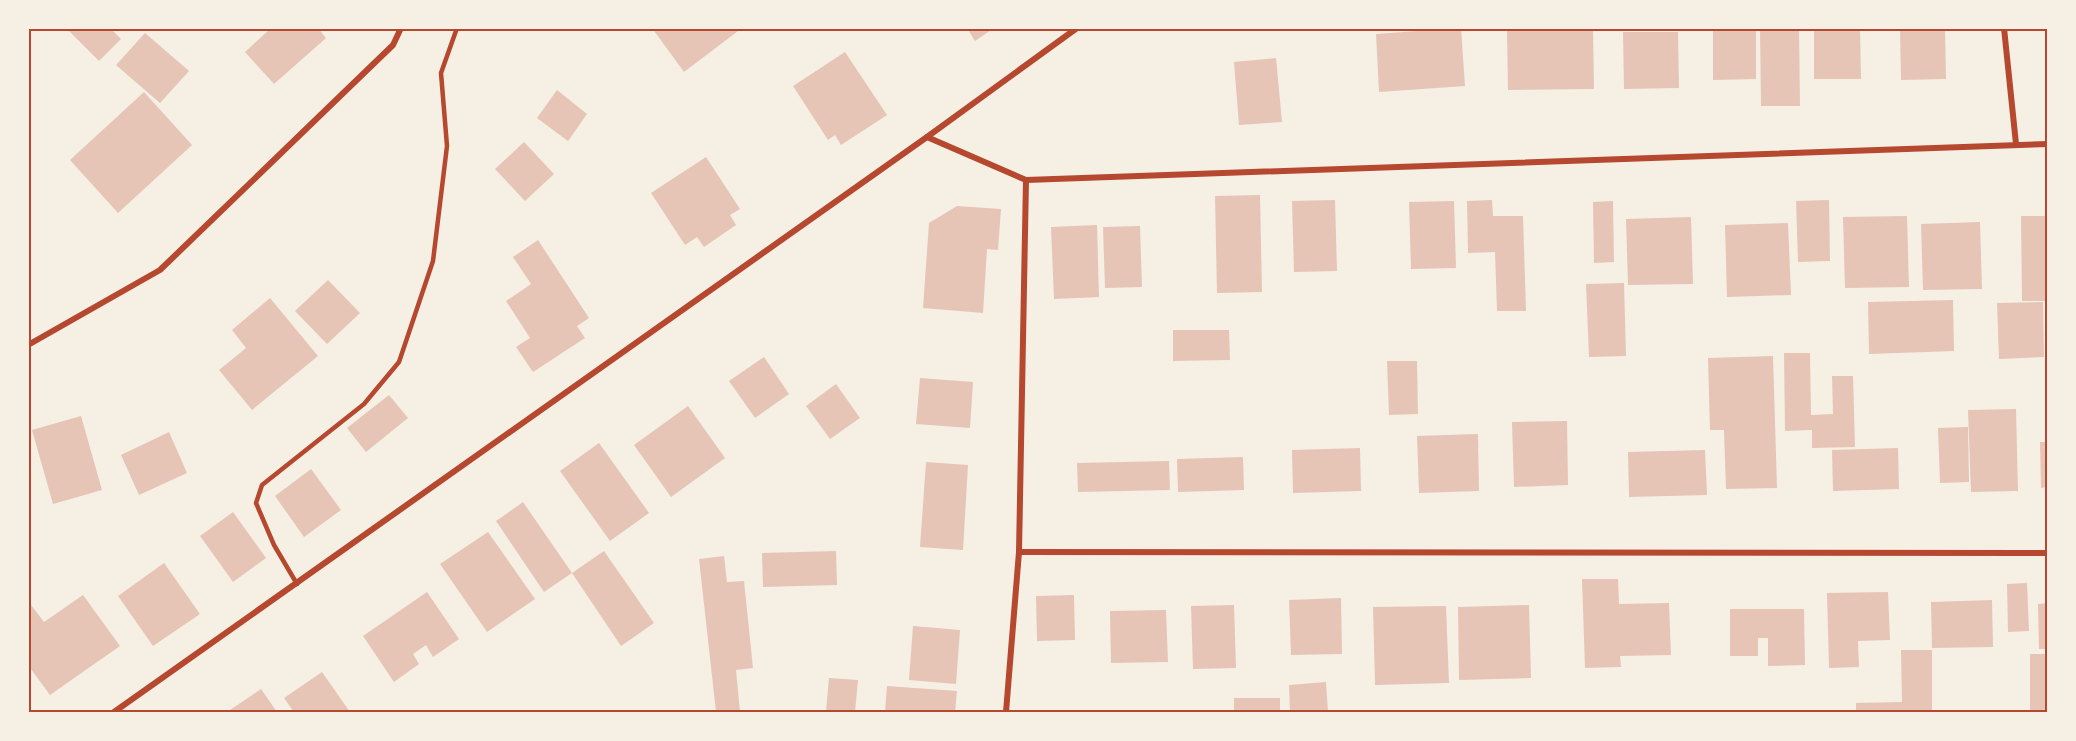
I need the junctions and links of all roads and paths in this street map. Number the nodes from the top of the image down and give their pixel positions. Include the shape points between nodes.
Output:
1 (401, 28) edge
2 (457, 28) edge
3 (1077, 28) edge
4 (2004, 28) edge
5 (927, 137) junction
6 (2016, 144) junction
7 (2048, 144) edge
8 (1026, 180) junction
9 (28, 345) edge
10 (1019, 552) junction
11 (2048, 553) edge
12 (297, 584) junction
13 (114, 712) edge
14 (1006, 712) edge

1 - 9 street via 393,45 160,270
2 - 12 lane via 441,73 447,146 433,261 399,362 364,404 262,485 256,503
3 - 5 street
4 - 6 street
5 - 8 street
5 - 12 street
6 - 7 street
6 - 8 street
8 - 10 street
10 - 11 street
10 - 14 street
12 - 13 street

